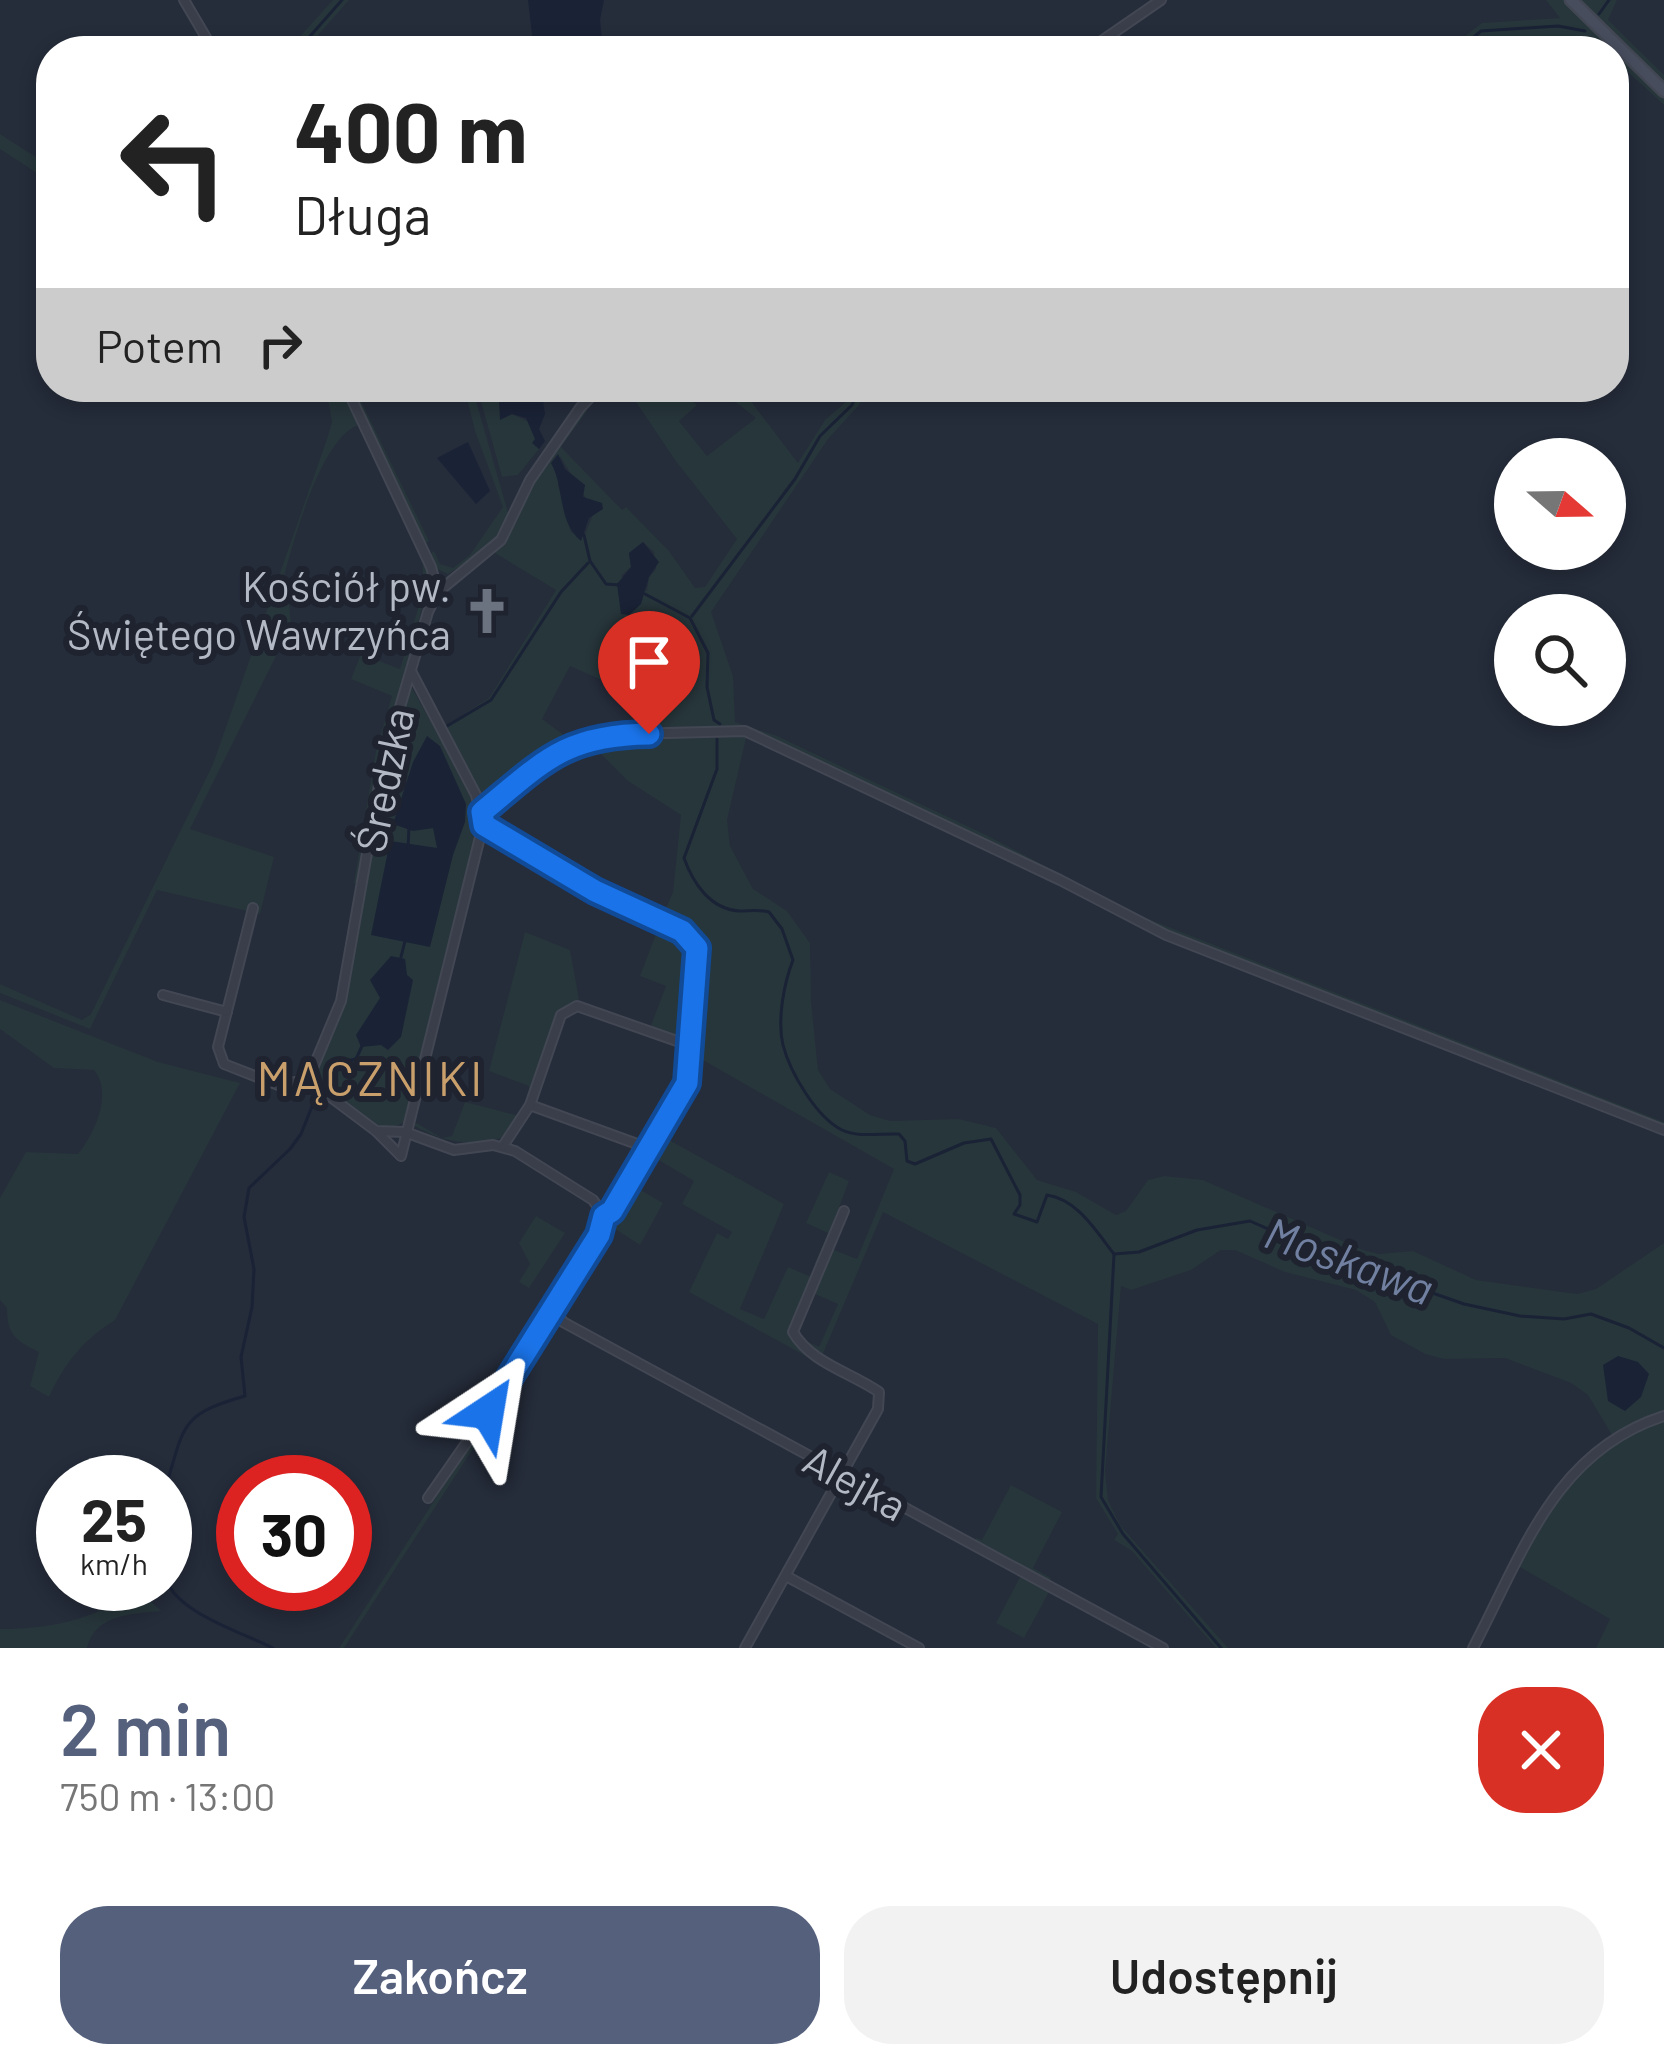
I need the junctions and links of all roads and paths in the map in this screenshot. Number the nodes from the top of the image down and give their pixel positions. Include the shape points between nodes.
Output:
1 (184, 0) edge
2 (1160, 0) edge
3 (1571, 0) edge
4 (205, 36) edge
5 (1109, 36) edge
6 (1608, 36) edge
7 (1629, 57) edge
8 (1664, 91) edge
9 (353, 402) edge
10 (588, 402) edge
11 (438, 592) junction
12 (411, 670) junction
13 (482, 812) junction
14 (484, 825) junction
15 (253, 908) dead end
16 (163, 995) dead end
17 (227, 1012) junction
18 (692, 1046) junction
19 (308, 1080) junction
20 (530, 1105) junction
21 (1664, 1130) edge
22 (376, 1131) junction
23 (405, 1132) junction
24 (503, 1146) junction
25 (648, 1148) junction
26 (844, 1211) dead end
27 (604, 1216) junction
28 (554, 1309) junction
29 (1664, 1416) edge
30 (843, 1475) junction
31 (428, 1498) dead end
32 (786, 1576) junction
33 (745, 1648) edge
34 (920, 1648) edge
35 (1163, 1648) edge
36 (1473, 1648) edge

1 - 4 street
2 - 5 street
3 - 6 street
7 - 8 street
9 - 11 street
10 - 11 street via 543,459 501,540
11 - 12 street, Średzka
12 - 13 street
12 - 19 street, Średzka via 382,768 341,1001
13 - 14 street
13 - 21 street via 572,744 628,734 757,735 1166,935
14 - 18 street via 689,936 697,948
14 - 23 street
15 - 17 street
16 - 17 street
17 - 19 street via 218,1047 224,1064 268,1082
18 - 20 street via 577,1006 561,1015
18 - 25 street via 687,1083
19 - 22 street
20 - 24 street
20 - 25 street
22 - 23 street
22 - 23 street via 401,1156
23 - 24 street via 454,1150
24 - 27 street via 592,1200
25 - 27 street
26 - 30 street via 793,1332 815,1356 879,1392
27 - 28 street
28 - 30 street, Alejka via 563,1322
28 - 31 street
29 - 36 street via 1608,1441 1571,1473
30 - 32 street
30 - 35 street, Alejka
32 - 33 street
32 - 34 street

